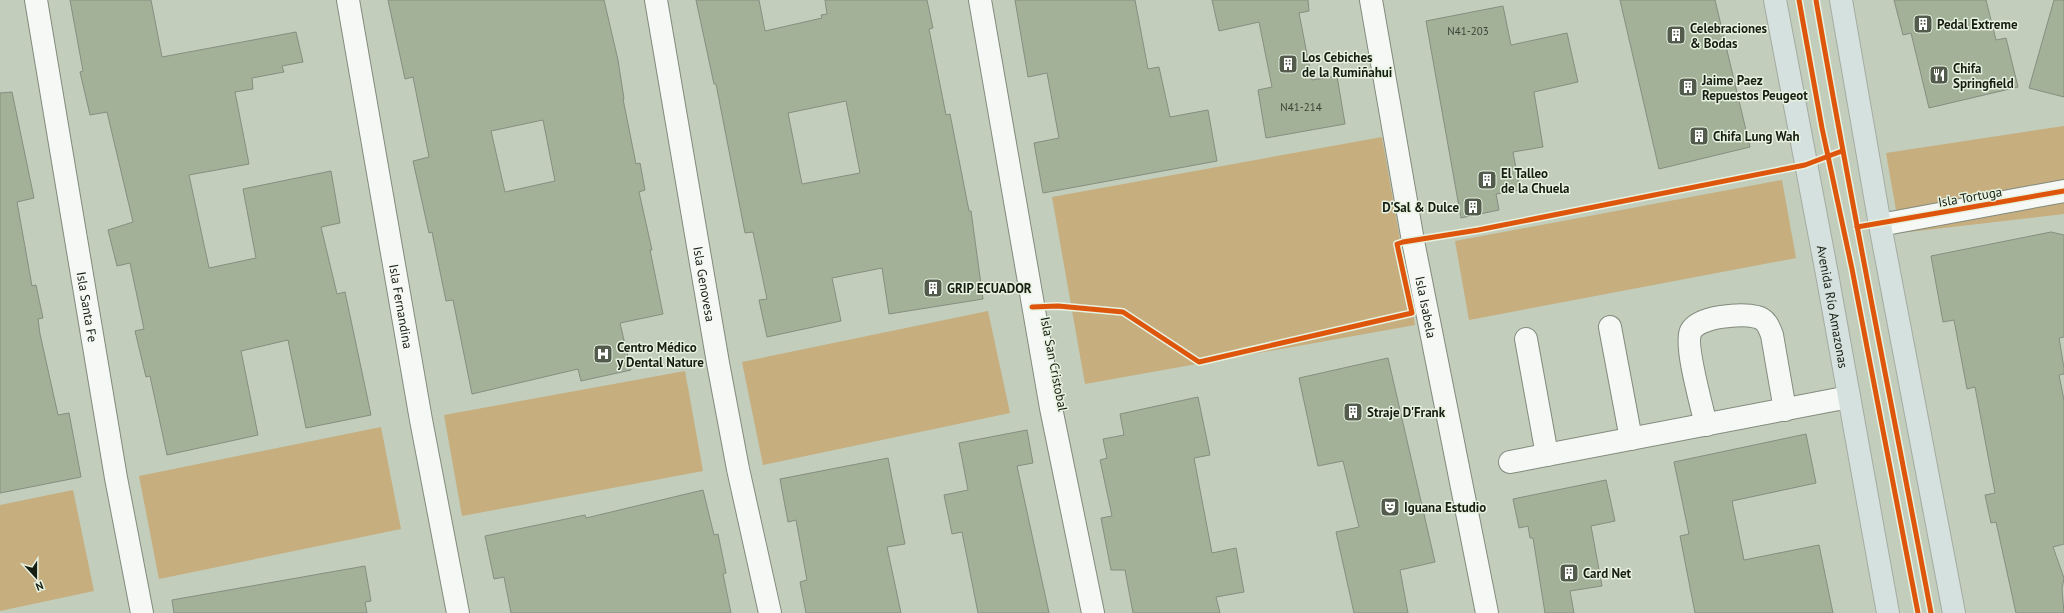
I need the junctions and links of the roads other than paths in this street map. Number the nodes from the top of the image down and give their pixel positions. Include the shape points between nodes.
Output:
1 (36, 0) edge
2 (348, 0) edge
3 (656, 0) edge
4 (980, 0) edge
5 (1370, 0) edge
6 (1774, 0) edge
7 (1842, 0) edge
8 (2064, 191) edge
9 (1880, 225) junction
10 (1610, 326) dead end
11 (1526, 339) dead end
12 (1849, 397) junction
13 (1785, 410) junction
14 (1706, 425) junction
15 (1631, 439) junction
16 (1547, 455) junction
17 (1510, 462) dead end
18 (142, 613) edge
19 (458, 613) edge
20 (770, 613) edge
21 (1093, 613) edge
22 (1486, 613) edge
23 (1888, 613) edge
24 (1954, 613) edge

1 - 18 street, Isla Santa Fe via 115,470
2 - 19 street, Isla Fernandina via 421,420
3 - 20 street, Isla Genovesa via 718,363
4 - 21 street, Isla San Cristobal via 1048,393
5 - 22 street, Isla Isabela via 1413,242
6 - 12 main road, Avenida Río Amazonas
7 - 9 main road
8 - 9 street, Isla Tortuga
9 - 24 main road
10 - 15 street
11 - 16 street
12 - 13 street
12 - 23 main road, Avenida Río Amazonas
13 - 14 street
13 - 14 street via 1772,335 1767,323 1758,317 1712,318 1697,324 1690,332 1688,345
14 - 15 street
15 - 16 street
16 - 17 street

